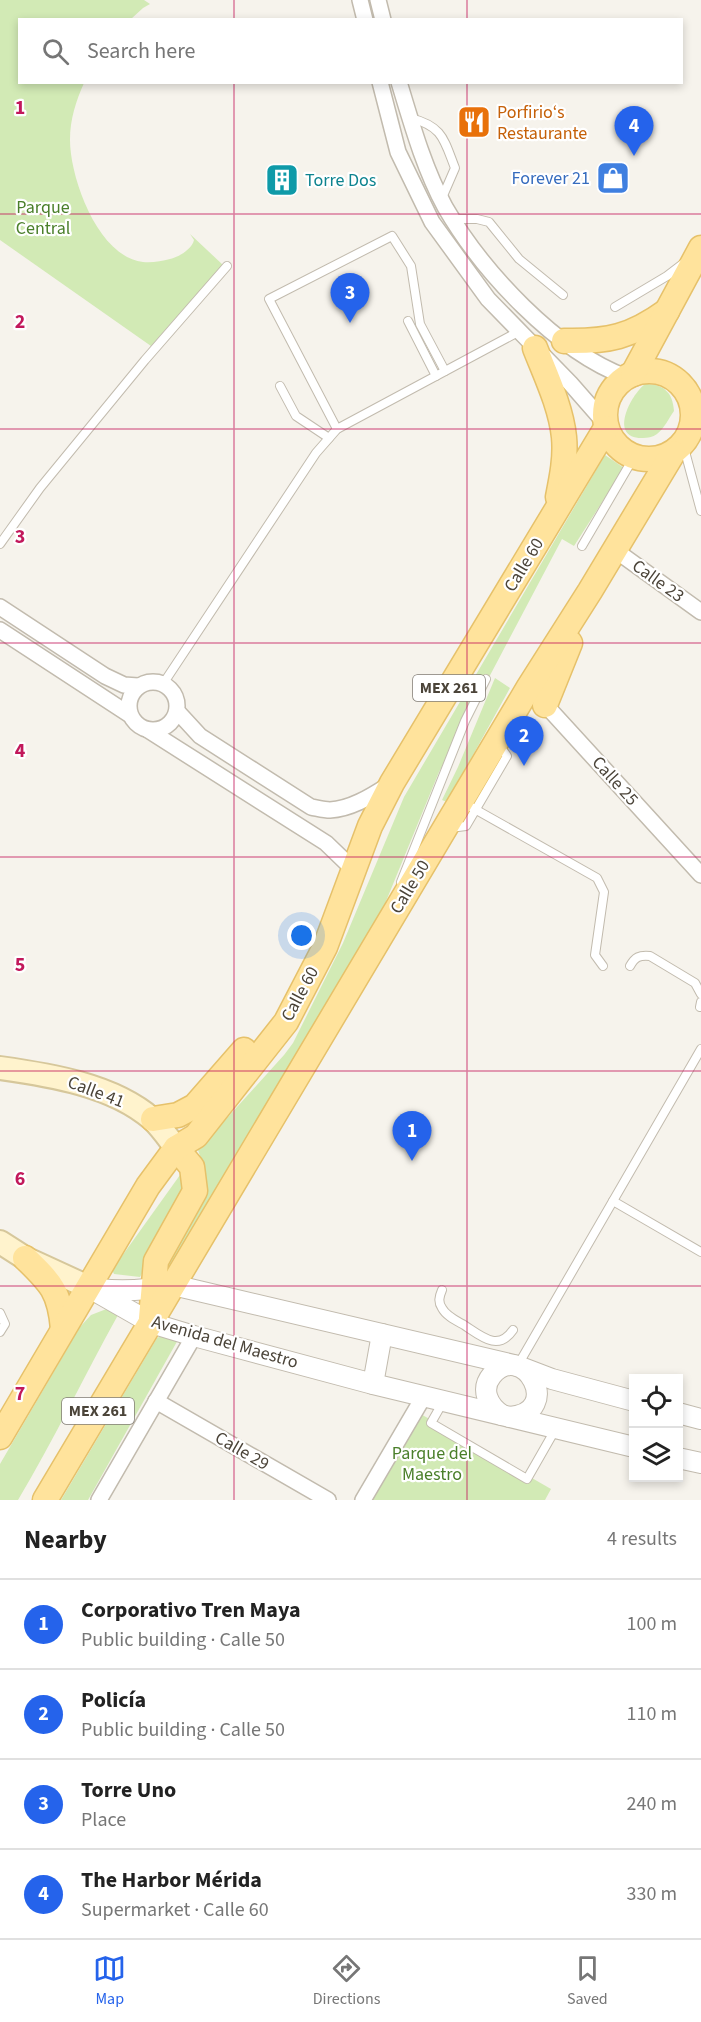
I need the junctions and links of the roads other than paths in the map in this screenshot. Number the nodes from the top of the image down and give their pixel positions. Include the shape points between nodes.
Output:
1 (360, 0) edge
2 (378, 0) edge
3 (364, 18) edge
4 (382, 18) edge
5 (381, 84) edge
6 (400, 84) edge
7 (410, 118) junction
8 (442, 198) junction
9 (453, 219) junction
10 (700, 249) edge
11 (227, 266) dead end
12 (563, 295) dead end
13 (615, 307) dead end
14 (669, 309) junction
15 (408, 321) dead end
16 (518, 332) junction
17 (564, 341) junction
18 (535, 348) junction
19 (445, 372) junction
20 (630, 375) junction
21 (436, 376) junction
22 (280, 386) dead end
23 (605, 425) junction
24 (691, 427) edge
25 (337, 429) junction
26 (329, 438) junction
27 (634, 457) junction
28 (701, 511) edge
29 (555, 513) junction
30 (0, 544) edge
31 (582, 546) dead end
32 (615, 550) junction
33 (590, 591) junction
34 (0, 607) edge
35 (701, 612) edge
36 (0, 630) edge
37 (486, 679) dead end
38 (163, 684) junction
39 (138, 686) junction
40 (529, 687) junction
41 (545, 705) junction
42 (177, 711) junction
43 (130, 715) junction
44 (148, 730) junction
45 (392, 783) junction
46 (468, 806) junction
47 (354, 870) junction
48 (701, 875) edge
49 (339, 909) junction
50 (388, 924) junction
51 (603, 966) dead end
52 (630, 966) dead end
53 (701, 994) edge
54 (701, 1049) edge
55 (7, 1073) edge
56 (153, 1119) junction
57 (176, 1148) junction
58 (613, 1201) junction
59 (0, 1242) edge
60 (701, 1252) edge
61 (25, 1258) junction
62 (88, 1287) junction
63 (163, 1287) junction
64 (442, 1290) dead end
65 (0, 1313) edge
66 (151, 1323) junction
67 (63, 1329) junction
68 (513, 1330) dead end
69 (0, 1332) edge
70 (382, 1334) junction
71 (194, 1336) junction
72 (518, 1366) junction
73 (373, 1384) junction
74 (424, 1396) junction
75 (629, 1400) edge
76 (156, 1401) junction
77 (444, 1401) junction
78 (683, 1414) edge
79 (506, 1415) junction
80 (701, 1419) edge
81 (556, 1428) junction
82 (0, 1437) edge
83 (629, 1446) edge
84 (683, 1459) edge
85 (701, 1463) edge
86 (103, 1499) edge
87 (45, 1500) edge
88 (328, 1500) edge
89 (363, 1500) edge

1 - 3 street
2 - 4 street
5 - 16 street via 398,152 432,222 488,299
6 - 7 street
7 - 8 street
7 - 8 lane via 424,121 442,135 455,168
8 - 9 street
9 - 12 lane via 489,222 519,259
9 - 17 street via 501,283
10 - 13 lane via 667,276
10 - 14 main road
11 - 30 lane via 40,488
14 - 17 main road via 626,335 595,342
14 - 20 main road
15 - 21 lane
16 - 18 street
16 - 19 lane
17 - 20 street via 613,372
18 - 23 street
18 - 29 main road via 564,436 563,473
19 - 21 lane
19 - 25 lane via 420,324 411,266 392,236 269,299
20 - 23 main road via 609,396
20 - 24 main road via 654,371 674,379 688,394
21 - 25 lane
22 - 26 lane via 296,416
23 - 27 main road via 619,448
23 - 29 main road, Calle 60 / MEX 261
24 - 27 main road via 662,458
24 - 28 lane
24 - 32 main road, Calle 50
25 - 26 lane
26 - 38 lane
27 - 31 lane
29 - 45 main road, Calle 60 / MEX 261
32 - 33 main road, Calle 50
32 - 35 street, Calle 23
33 - 40 main road, Calle 50
33 - 41 main road
34 - 39 street via 105,676 124,686
36 - 43 street
37 - 50 lane via 406,866
38 - 39 street via 150,682
38 - 42 street via 174,695
39 - 43 street via 130,699
40 - 41 street, Calle 25
40 - 46 main road, Calle 50 via 496,741
41 - 48 street, Calle 25
42 - 44 street via 169,724
42 - 45 street via 200,736 311,807 330,810 350,806
43 - 44 street
44 - 47 street via 326,843
45 - 47 main road, Calle 60 / MEX 261
46 - 50 main road, Calle 50 via 444,829
46 - 51 lane via 597,878 604,892 595,955
47 - 49 main road, Calle 60 / MEX 261
49 - 56 main road via 312,947 282,1003 195,1106 169,1118
49 - 57 main road, Calle 60 / MEX 261 via 325,946 286,1022 196,1136
50 - 63 main road, Calle 50
52 - 53 lane via 635,958 650,956 695,983
54 - 58 lane
55 - 56 main road, Calle 41 via 80,1083
56 - 57 main road, Calle 41
57 - 62 main road, Calle 60 / MEX 261 via 148,1186
57 - 63 main road via 192,1167 195,1191 156,1261
58 - 60 lane
58 - 72 lane
59 - 61 main road
61 - 62 main road
61 - 67 main road via 57,1294
62 - 63 street, Avenida del Maestro via 120,1291
62 - 66 street, Avenida del Maestro
62 - 67 main road, Calle 60 / MEX 261
63 - 66 main road
63 - 70 street, Avenida del Maestro
64 - 68 lane via 440,1306 445,1313 486,1339 501,1341
65 - 69 lane via 5,1324
66 - 71 street, Avenida del Maestro
66 - 87 main road, MEX 261
67 - 82 main road, Calle 60 / MEX 261
70 - 72 street, Avenida del Maestro
70 - 73 street
71 - 73 street, Avenida del Maestro
71 - 76 street
72 - 75 street, Avenida del Maestro
72 - 79 street via 536,1382 536,1399 526,1412
72 - 79 street via 500,1368 489,1380 486,1396 495,1410
73 - 74 street, Avenida del Maestro
74 - 77 street, Avenida del Maestro
74 - 89 street
76 - 86 street
76 - 88 street, Calle 29
77 - 79 street, Avenida del Maestro
77 - 81 lane via 431,1423 527,1479
78 - 80 street
79 - 81 street, Avenida del Maestro
81 - 83 street, Avenida del Maestro
84 - 85 street

